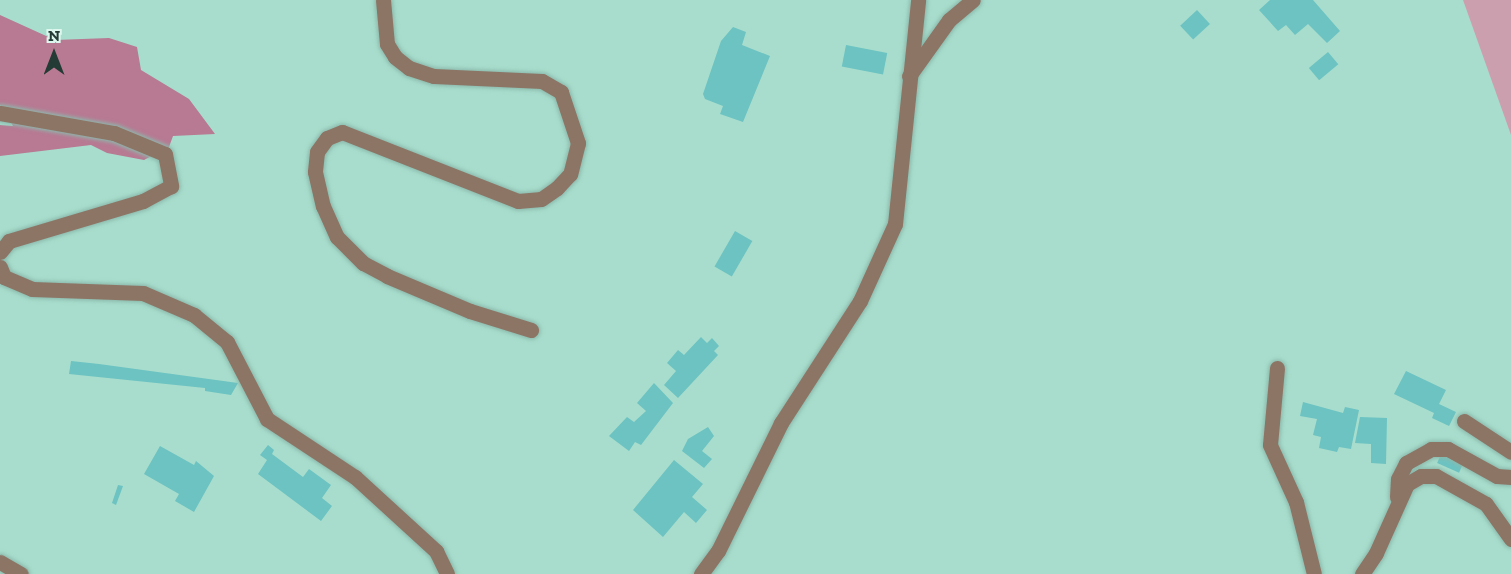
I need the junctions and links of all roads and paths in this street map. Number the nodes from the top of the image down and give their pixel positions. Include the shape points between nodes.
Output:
1 (383, 0) edge
2 (918, 0) edge
3 (973, 0) edge
4 (908, 79) junction
5 (0, 113) edge
6 (0, 252) edge
7 (0, 267) edge
8 (531, 330) dead end
9 (1277, 368) dead end
10 (1464, 421) dead end
11 (1511, 452) edge
12 (1511, 477) edge
13 (1397, 500) junction
14 (1511, 539) edge
15 (0, 562) edge
16 (21, 574) edge
17 (447, 574) edge
18 (701, 574) edge
19 (1314, 574) edge
20 (1362, 574) edge

1 - 8 street via 387,44 409,68 434,76 542,81 561,92 578,143 570,174 541,198 518,201 342,132 327,138 317,152 315,172 323,206 337,237 363,263 470,311
2 - 4 street
3 - 4 street via 949,20
4 - 18 street via 896,224 860,302 781,423 718,551
5 - 6 street via 124,137 165,154 171,186 143,201 9,241
7 - 17 street via 4,277 32,289 143,293 194,315 227,342 267,419 355,477 436,551
9 - 19 street via 1270,445 1304,523
10 - 11 street
12 - 13 street via 1497,476 1448,449 1431,449 1406,463 1398,479
13 - 14 street via 1407,484 1421,476 1436,476 1486,504
13 - 20 street via 1376,553
15 - 16 street

